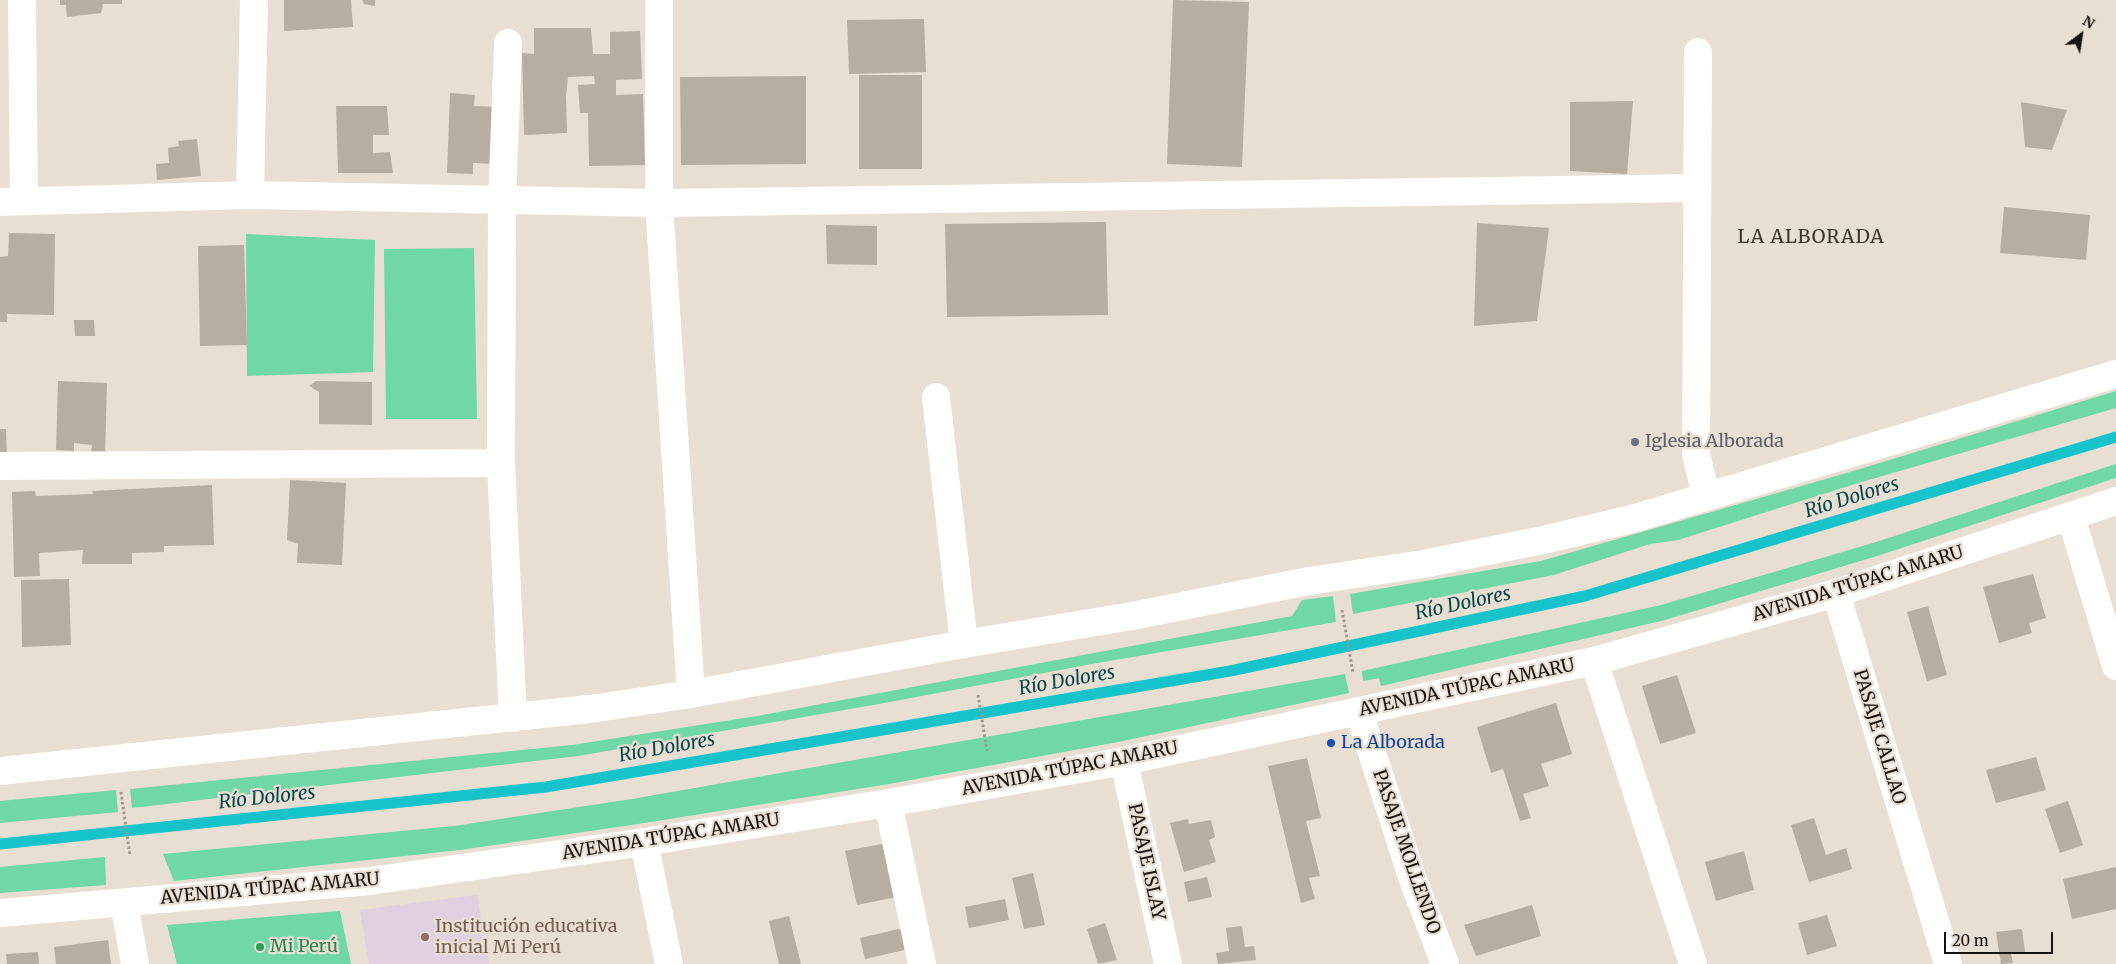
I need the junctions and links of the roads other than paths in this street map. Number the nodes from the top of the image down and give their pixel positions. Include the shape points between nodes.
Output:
1 (22, 0) edge
2 (254, 0) edge
3 (659, 0) edge
4 (508, 42) dead end
5 (1698, 52) dead end
6 (1697, 188) junction
7 (250, 195) junction
8 (12, 202) edge
9 (502, 202) junction
10 (659, 203) junction
11 (2116, 374) edge
12 (936, 397) dead end
13 (501, 463) junction
14 (0, 466) edge
15 (1706, 496) junction
16 (2116, 501) edge
17 (2071, 517) junction
18 (1836, 593) junction
19 (964, 644) junction
20 (1594, 661) junction
21 (2116, 666) edge
22 (691, 694) junction
23 (1359, 712) junction
24 (513, 718) junction
25 (1124, 760) junction
26 (0, 770) edge
27 (888, 802) junction
28 (644, 842) junction
29 (124, 903) junction
30 (0, 913) edge
31 (135, 964) edge
32 (669, 964) edge
33 (922, 964) edge
34 (1168, 964) edge
35 (1445, 964) edge
36 (1693, 964) edge
37 (1948, 964) edge

1 - 8 street
2 - 7 street
3 - 10 street
4 - 9 street
5 - 6 street
6 - 10 street
6 - 15 street via 1696,454
7 - 8 street
7 - 9 street
9 - 10 street
9 - 13 street
10 - 22 street
11 - 15 street
12 - 19 street
13 - 14 street
13 - 24 street
15 - 19 street via 1632,519 1534,542
16 - 17 street, AVENIDA TÚPAC AMARU
17 - 18 street, AVENIDA TÚPAC AMARU
17 - 21 street
18 - 20 street, AVENIDA TÚPAC AMARU
18 - 37 street, PASAJE CALLAO
19 - 22 street
20 - 23 street, AVENIDA TÚPAC AMARU
20 - 36 street
22 - 24 street
23 - 25 street, AVENIDA TÚPAC AMARU
23 - 35 street, PASAJE MOLLENDO via 1412,877
24 - 26 street
25 - 27 street, AVENIDA TÚPAC AMARU
25 - 34 street, PASAJE ISLAY
27 - 28 street, AVENIDA TÚPAC AMARU
27 - 33 street
28 - 29 street, AVENIDA TÚPAC AMARU via 370,881
28 - 32 street
29 - 30 street, AVENIDA TÚPAC AMARU
29 - 31 street

